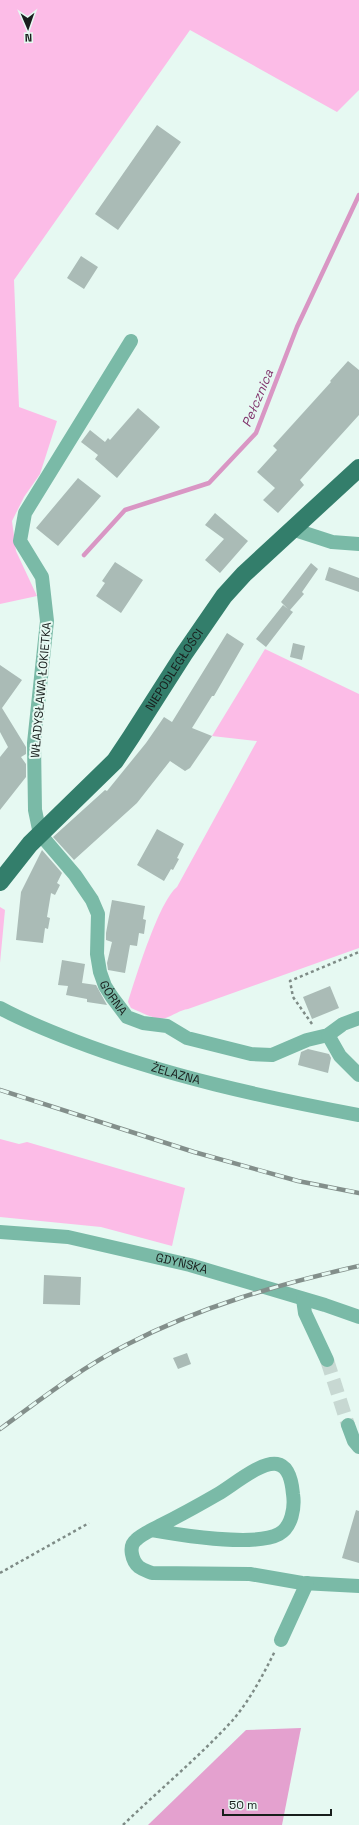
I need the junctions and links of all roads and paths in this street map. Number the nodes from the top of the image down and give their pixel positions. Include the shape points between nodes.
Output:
1 (130, 341) dead end
2 (359, 468) edge
3 (292, 529) junction
4 (359, 544) edge
5 (40, 834) junction
6 (0, 882) edge
7 (359, 952) edge
8 (0, 1008) edge
9 (359, 1018) edge
10 (328, 1035) junction
11 (359, 1075) edge
12 (359, 1115) edge
13 (0, 1232) edge
14 (303, 1298) junction
15 (359, 1317) edge
16 (327, 1360) tunnel mouth
17 (348, 1425) tunnel mouth
18 (359, 1447) edge
19 (89, 1523) dead end
20 (152, 1530) junction
21 (0, 1573) edge
22 (307, 1583) junction
23 (359, 1586) edge
24 (281, 1640) joint
25 (123, 1825) edge

1 - 5 street, WŁADYSŁAWA ŁOKIETKA via 25,513 20,541 42,577 48,621 34,743 35,810
2 - 3 main road, NIEPODLEGŁOŚCI
3 - 4 street via 332,542
3 - 5 main road, NIEPODLEGŁOŚCI via 224,596 115,761
5 - 6 main road, NIEPODLEGŁOŚCI
5 - 10 street, GÓRNA via 75,875 92,900 98,914 97,954 100,972 105,986 127,1017 143,1023 167,1026 188,1038 251,1054 272,1056 307,1040
7 - 10 path via 290,980 293,997 311,1023
8 - 12 street, ŻELAZNA via 39,1027 101,1051 158,1069 242,1091
9 - 10 street via 343,1024
10 - 11 street via 340,1056
13 - 14 street, GDYŃSKA via 68,1237 190,1265
14 - 15 street, GDYŃSKA
14 - 16 street via 305,1313
17 - 18 street
19 - 21 path
20 - 20 street via 190,1537 254,1540 279,1534 290,1521 294,1504 293,1486 287,1470 277,1464 263,1466
20 - 22 street via 134,1540 132,1547 134,1561 144,1571 250,1574
22 - 23 street
22 - 24 street
24 - 25 path via 261,1678 232,1720

